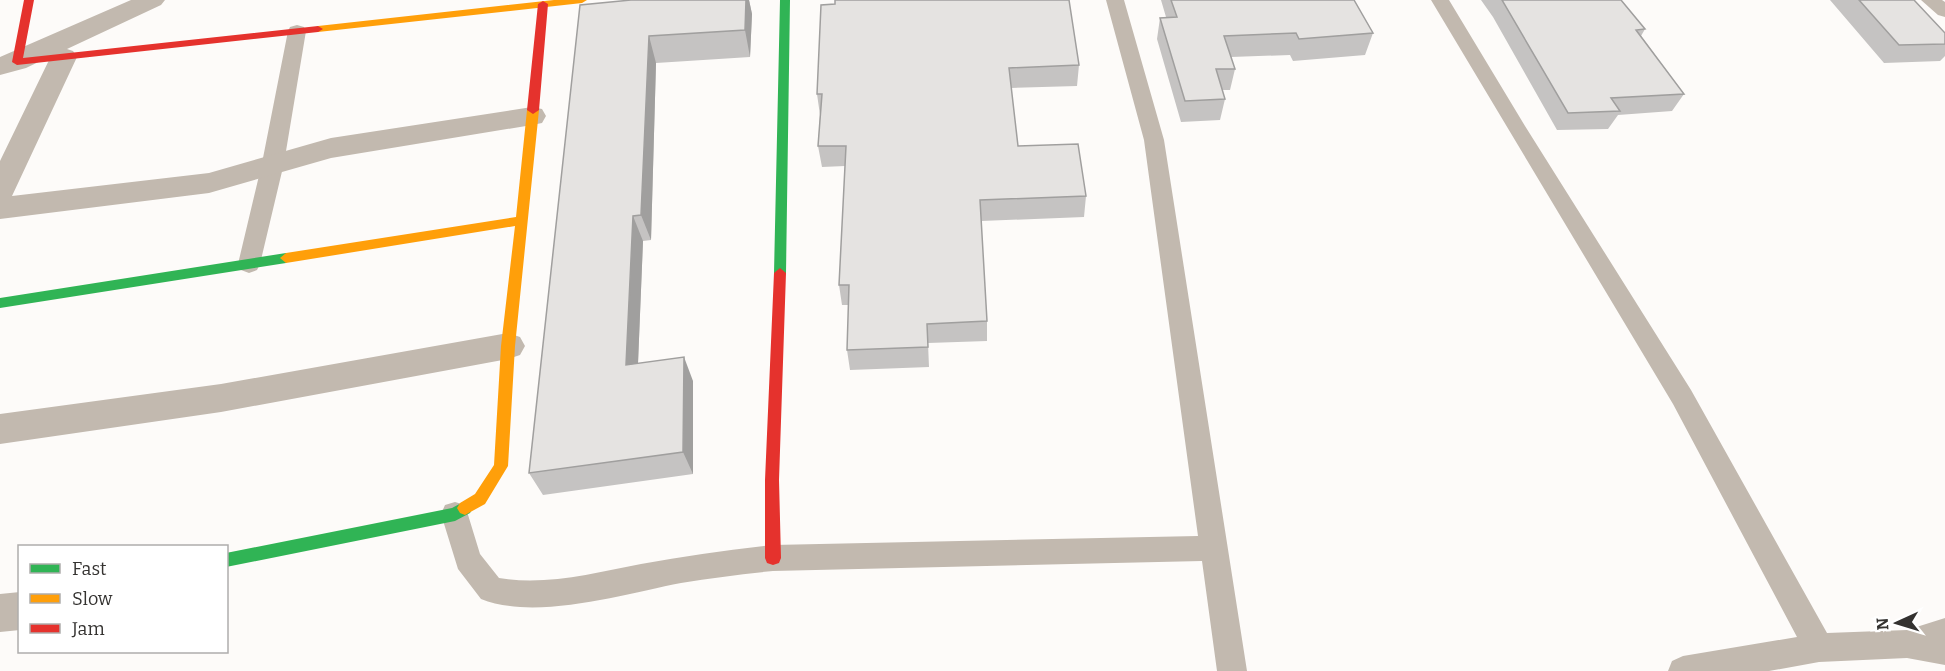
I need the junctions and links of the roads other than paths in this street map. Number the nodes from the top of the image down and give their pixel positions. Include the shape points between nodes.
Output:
1 (29, 0) edge
2 (152, 0) edge
3 (582, 0) edge
4 (785, 0) edge
5 (1115, 0) edge
6 (1440, 0) edge
7 (1930, 0) edge
8 (543, 4) junction
9 (1945, 11) edge
10 (297, 31) junction
11 (64, 57) junction
12 (8, 64) edge
13 (532, 116) junction
14 (273, 163) junction
15 (0, 191) edge
16 (0, 208) edge
17 (523, 220) junction
18 (249, 264) junction
19 (0, 303) edge
20 (508, 346) junction
21 (0, 429) edge
22 (455, 514) junction
23 (1214, 548) junction
24 (773, 558) junction
25 (228, 561) edge
26 (18, 611) edge
27 (0, 613) edge
28 (1945, 632) edge
29 (1907, 644) junction
30 (1819, 648) junction
31 (1945, 651) edge
32 (1232, 671) edge
33 (1683, 671) edge

1 - 12 street
2 - 12 street
3 - 8 street
4 - 24 street
5 - 23 lane via 1154,140
6 - 30 lane via 1682,398
7 - 9 lane
8 - 10 street
8 - 13 street
10 - 11 street
10 - 14 lane
11 - 12 street
11 - 15 street
13 - 14 street via 387,137
13 - 17 street
14 - 16 street via 209,183
14 - 18 lane
17 - 18 street
17 - 20 street
18 - 19 street
20 - 21 street via 221,398
20 - 22 street via 501,466 480,499
22 - 24 lane via 468,560 491,590 521,596
22 - 25 street
23 - 24 lane
23 - 32 lane
26 - 27 street
28 - 29 lane
29 - 30 lane
29 - 31 lane
30 - 33 lane

